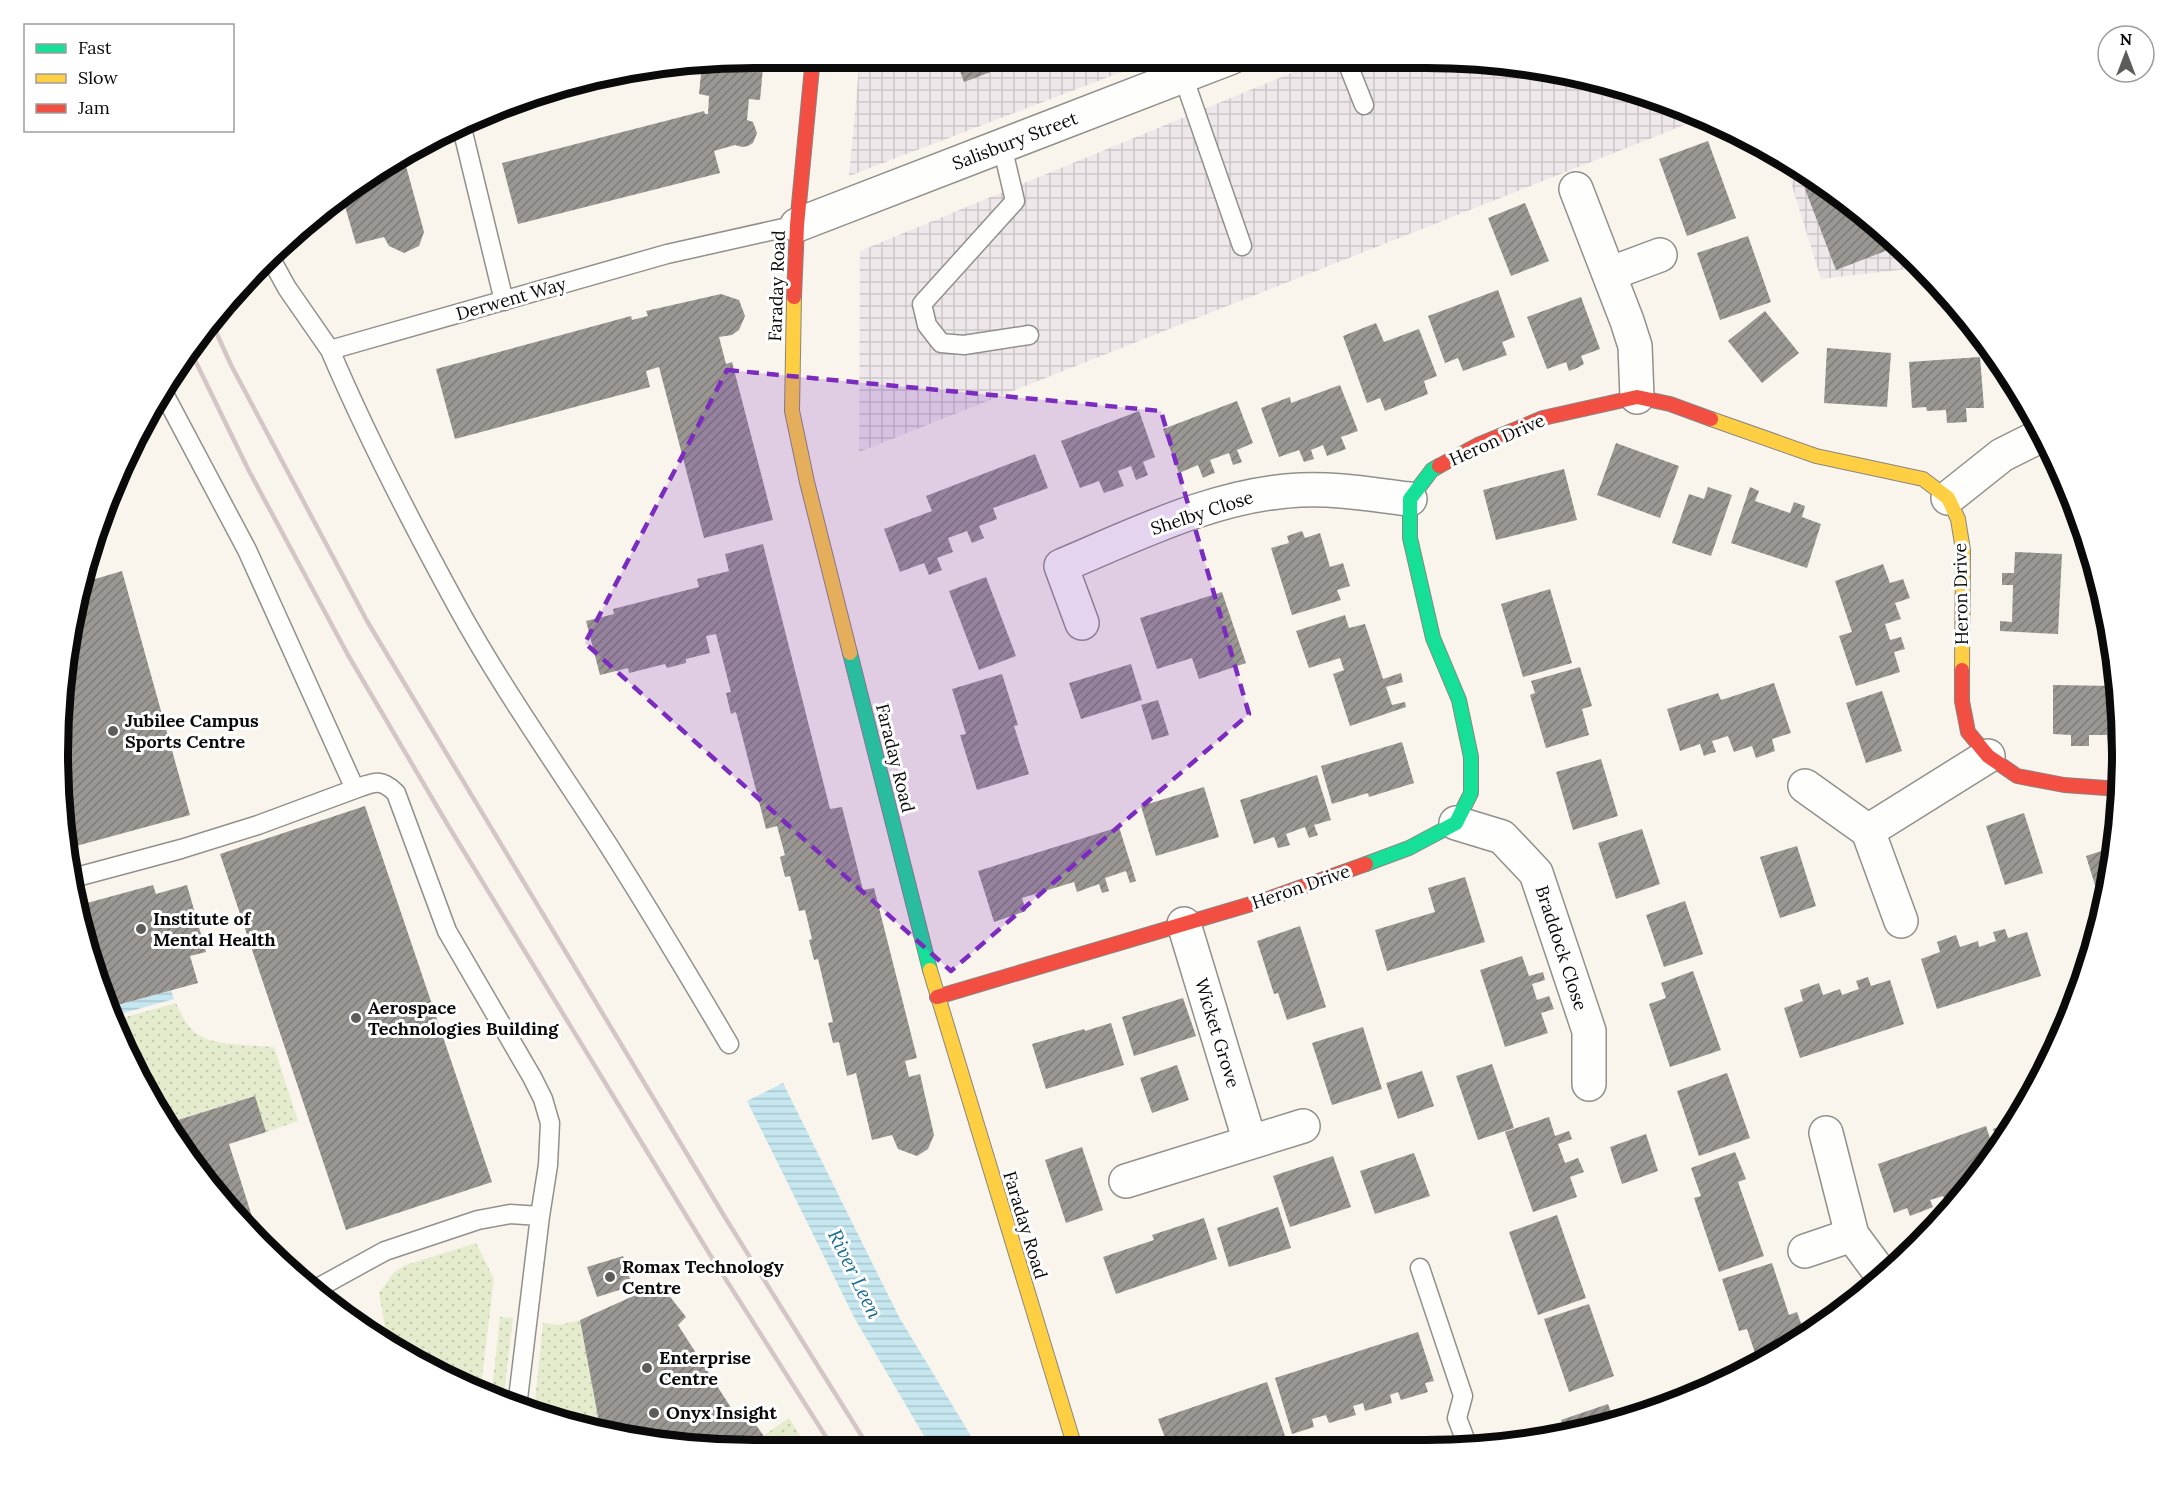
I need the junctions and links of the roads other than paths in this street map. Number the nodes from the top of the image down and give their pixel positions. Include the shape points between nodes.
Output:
1 (812, 68) edge
2 (1204, 68) edge
3 (1349, 68) edge
4 (1183, 76) junction
5 (1364, 105) dead end
6 (463, 132) edge
7 (1002, 146) junction
8 (1576, 189) dead end
9 (797, 225) junction
10 (1242, 246) dead end
11 (1660, 255) dead end
12 (273, 265) edge
13 (1609, 274) junction
14 (504, 301) junction
15 (1029, 335) dead end
16 (330, 350) junction
17 (1637, 397) junction
18 (167, 399) edge
19 (2036, 438) edge
20 (1948, 498) junction
21 (1410, 499) junction
22 (1082, 623) dead end
23 (1988, 756) junction
24 (1805, 786) dead end
25 (2111, 788) edge
26 (355, 789) junction
27 (1456, 823) junction
28 (1868, 831) junction
29 (79, 876) edge
30 (1901, 921) dead end
31 (1184, 924) junction
32 (937, 997) junction
33 (729, 1044) dead end
34 (1589, 1084) dead end
35 (1303, 1126) dead end
36 (1826, 1133) dead end
37 (1250, 1142) junction
38 (1125, 1181) dead end
39 (540, 1216) junction
40 (1852, 1235) junction
41 (1804, 1251) dead end
42 (1420, 1268) dead end
43 (1879, 1270) edge
44 (321, 1286) edge
45 (518, 1398) edge
46 (1465, 1439) edge
47 (1073, 1440) edge

1 - 9 street, Faraday Road
2 - 4 street, Salisbury Street
3 - 5 lane
4 - 7 street, Salisbury Street
4 - 10 lane
6 - 14 lane
7 - 9 street, Salisbury Street
7 - 15 lane via 1015,201 922,304 927,325 941,343 964,345
8 - 13 street
9 - 14 lane, Derwent Way via 668,254
9 - 32 street, Faraday Road via 792,411
11 - 13 street
12 - 16 lane
13 - 17 street via 1635,346
14 - 16 lane, Derwent Way
16 - 33 lane via 359,418 457,607
17 - 20 street, Heron Drive via 1670,404 1816,456 1923,479
17 - 21 street, Heron Drive via 1543,417 1478,445 1432,470
18 - 26 lane via 246,550
19 - 20 street via 2002,454
20 - 23 street, Heron Drive via 1958,519 1963,550 1962,701 1968,732
21 - 22 street, Shelby Close via 1302,489 1252,495 1211,506 1060,566
21 - 27 street via 1410,538 1433,638 1459,700 1471,757 1470,793
23 - 25 street, Heron Drive via 2017,777
23 - 28 street
24 - 28 street
26 - 29 lane via 258,825
26 - 39 lane via 373,782 386,783 396,793 447,931 543,1099 550,1123
27 - 31 street, Heron Drive via 1381,860
27 - 34 street, Braddock Close via 1502,837 1536,873 1589,1031
28 - 30 street
31 - 32 street, Heron Drive
31 - 37 street, Wicket Grove
32 - 47 street, Faraday Road
35 - 37 street
36 - 40 street
37 - 38 street
39 - 44 lane via 510,1214 478,1220 385,1251
39 - 45 lane
40 - 41 street
40 - 43 street
42 - 46 lane via 1463,1396 1457,1418

